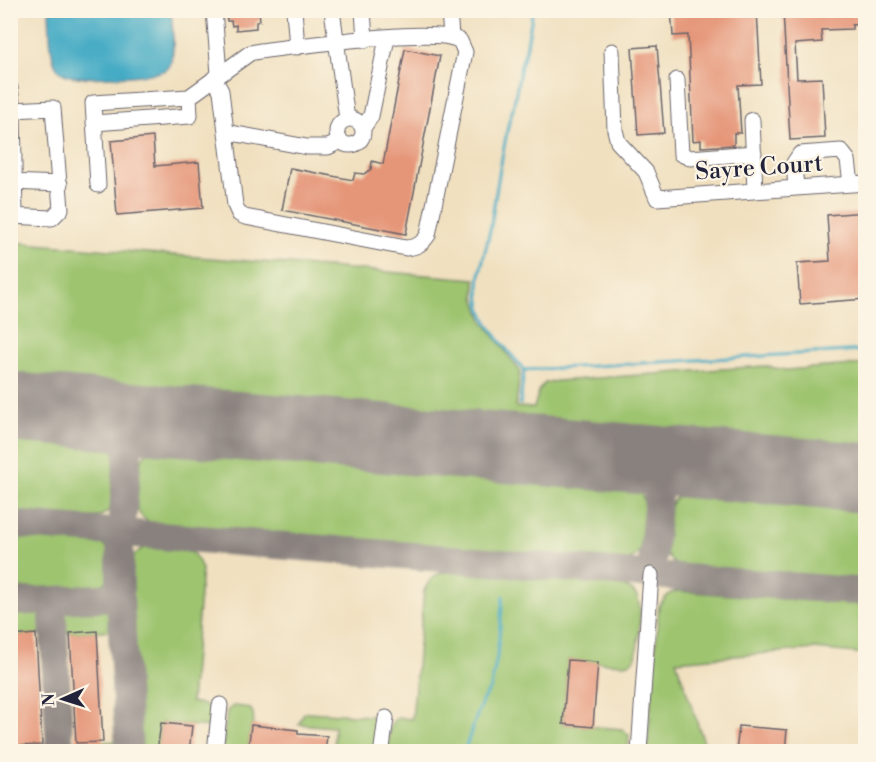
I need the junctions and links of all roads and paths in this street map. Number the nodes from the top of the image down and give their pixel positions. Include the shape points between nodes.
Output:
1 (214, 10) edge
2 (294, 10) edge
3 (332, 10) edge
4 (363, 10) edge
5 (449, 10) edge
6 (451, 37) junction
7 (387, 38) junction
8 (365, 40) junction
9 (336, 43) junction
10 (297, 47) junction
11 (612, 51) dead end
12 (217, 76) junction
13 (677, 80) dead end
14 (10, 88) edge
15 (13, 110) junction
16 (347, 119) junction
17 (752, 120) dead end
18 (363, 128) junction
19 (226, 132) junction
20 (341, 141) junction
21 (754, 153) junction
22 (12, 182) edge
23 (60, 184) junction
24 (858, 184) edge
25 (98, 185) dead end
26 (796, 188) junction
27 (755, 191) junction
28 (13, 216) edge
29 (651, 575) dead end
30 (220, 705) dead end
31 (386, 718) dead end
32 (382, 748) dead end
33 (215, 752) edge
34 (639, 752) edge

1 - 12 street
2 - 10 street
3 - 9 street
4 - 8 street
5 - 6 street
6 - 7 street via 423,34
6 - 19 street via 460,41 465,51 428,235 420,245 383,243 239,214
7 - 8 street
7 - 18 street via 371,116
8 - 9 street
9 - 10 street
9 - 16 street
10 - 12 street via 250,53
11 - 27 street, Sayre Court via 618,142 646,172 657,198
12 - 19 street
12 - 25 street via 189,97 93,103
13 - 21 street via 681,154 690,158
14 - 15 street
15 - 22 street
15 - 23 street via 53,108
16 - 18 street via 357,120
16 - 20 street via 338,127
17 - 21 street
18 - 20 street via 357,143
19 - 20 street via 307,147 328,147
21 - 27 street
22 - 23 street
22 - 28 street
23 - 28 street via 61,209 52,218
24 - 26 street, Sayre Court
24 - 26 street via 841,151 800,154 794,163
26 - 27 street, Sayre Court
29 - 34 street
30 - 33 street
31 - 32 street

